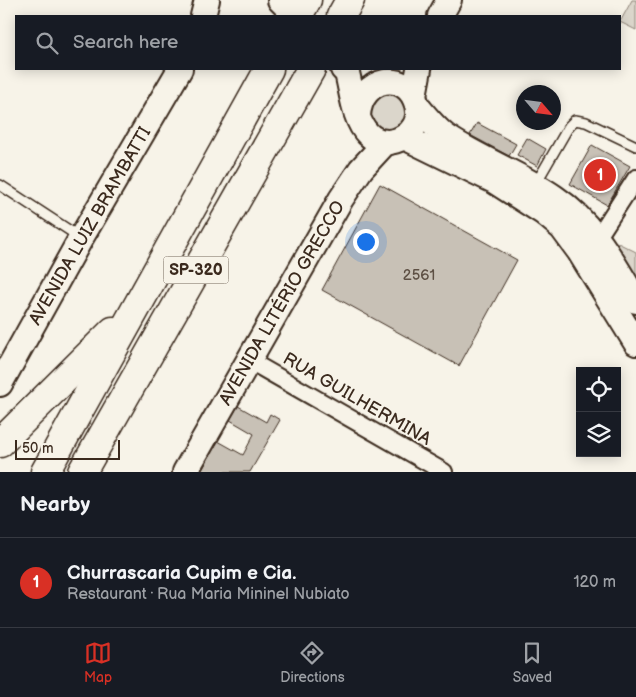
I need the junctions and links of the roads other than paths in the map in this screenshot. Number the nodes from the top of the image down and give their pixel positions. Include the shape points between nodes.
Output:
1 (207, 0) edge
2 (350, 0) edge
3 (449, 0) edge
4 (203, 15) edge
5 (342, 15) edge
6 (441, 15) edge
7 (179, 70) edge
8 (268, 70) edge
9 (310, 70) edge
10 (419, 70) edge
11 (345, 71) edge
12 (384, 82) junction
13 (416, 102) junction
14 (358, 116) junction
15 (397, 140) junction
16 (636, 146) edge
17 (636, 178) edge
18 (0, 185) edge
19 (534, 186) junction
20 (81, 238) junction
21 (589, 244) junction
22 (148, 290) junction
23 (636, 301) edge
24 (636, 343) edge
25 (250, 360) junction
26 (0, 384) edge
27 (0, 443) edge
28 (422, 467) edge
29 (45, 472) edge
30 (82, 472) edge
31 (185, 472) edge
32 (444, 472) edge

1 - 4 main road
2 - 5 highway
3 - 6 main road
7 - 20 main road, AVENIDA LUIZ BRAMBATTI
8 - 22 highway, SP-320
9 - 30 highway, SP-320
10 - 13 main road
11 - 12 main road
11 - 14 main road
12 - 13 main road via 401,85
12 - 14 main road via 372,86 364,94
13 - 15 main road via 415,124
13 - 19 main road via 430,122 447,137
14 - 15 main road via 362,127 378,141
15 - 21 main road via 494,181
15 - 25 main road, AVENIDA LITÉRIO GRECCO via 361,169
16 - 19 lane via 575,120
17 - 21 street
18 - 20 lane
19 - 21 main road via 578,216
20 - 26 main road, AVENIDA LUIZ BRAMBATTI
21 - 23 main road
21 - 24 main road
22 - 27 highway via 101,344
22 - 29 highway, SP-320
25 - 28 street, RUA GUILHERMINA
25 - 31 main road, AVENIDA LITÉRIO GRECCO
28 - 32 street, RUA GUILHERMINA

